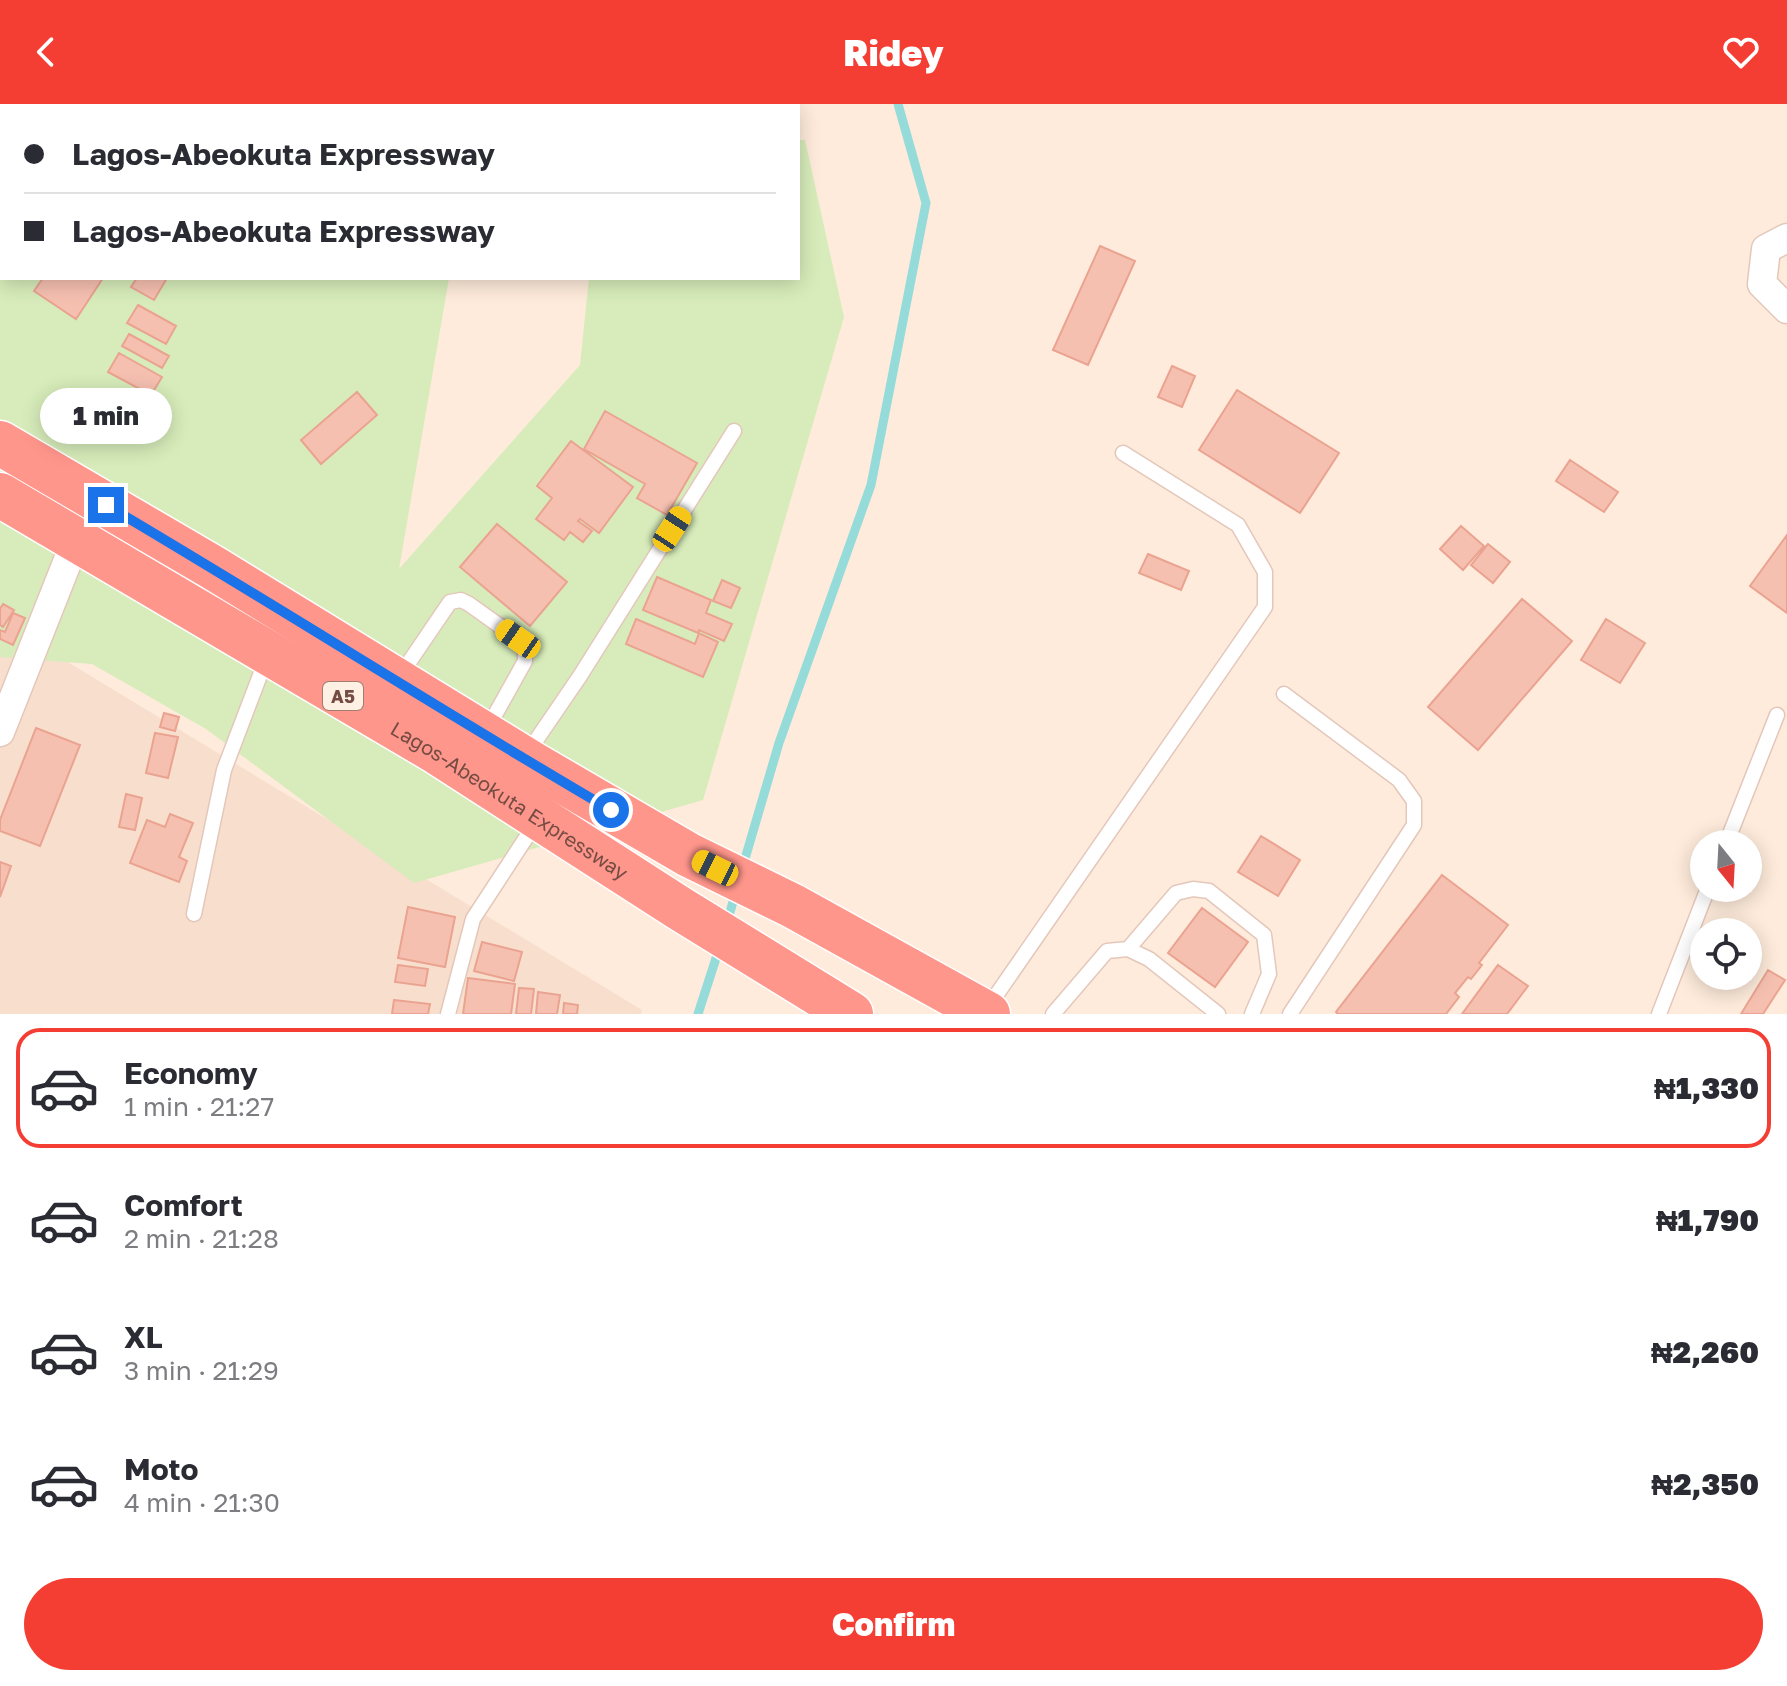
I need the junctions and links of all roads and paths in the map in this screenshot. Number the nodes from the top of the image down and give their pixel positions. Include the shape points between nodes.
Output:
1 (1787, 238) edge
2 (1787, 309) edge
3 (734, 431) dead end
4 (0, 443) edge
5 (1123, 453) dead end
6 (0, 495) edge
7 (76, 540) junction
8 (269, 653) junction
9 (397, 681) junction
10 (1284, 694) dead end
11 (1777, 715) dead end
12 (0, 732) edge
13 (484, 735) junction
14 (523, 758) junction
15 (539, 818) junction
16 (1732, 830) edge
17 (1703, 902) edge
18 (194, 914) dead end
19 (1128, 949) junction
20 (986, 1013) edge
21 (448, 1014) edge
22 (851, 1014) edge
23 (1053, 1014) edge
24 (1218, 1014) edge
25 (1252, 1014) edge
26 (1290, 1014) edge
27 (1659, 1014) edge

1 - 2 street via 1766,249 1762,284
3 - 14 lane
4 - 9 highway, Lagos-Abeokuta Expressway / A5
5 - 20 lane via 1238,525 1265,572 1265,607
6 - 7 highway, Lagos-Abeokuta Expressway / A5
7 - 8 highway, Lagos-Abeokuta Expressway / A5
7 - 12 street
8 - 15 highway, Lagos-Abeokuta Expressway / A5
8 - 18 lane via 224,770
9 - 13 highway, Lagos-Abeokuta Expressway / A5
9 - 13 lane via 450,602 469,604 525,649 525,661
10 - 26 lane via 1399,780 1414,801 1414,825
11 - 16 lane
13 - 14 highway, Lagos-Abeokuta Expressway / A5
14 - 20 highway, Lagos-Abeokuta Expressway / A5 via 689,855
15 - 21 lane via 473,919
15 - 22 highway, Lagos-Abeokuta Expressway / A5
17 - 27 lane
19 - 23 lane via 1107,951
19 - 24 lane via 1149,959
19 - 25 lane via 1176,893 1209,891 1264,935 1269,974

